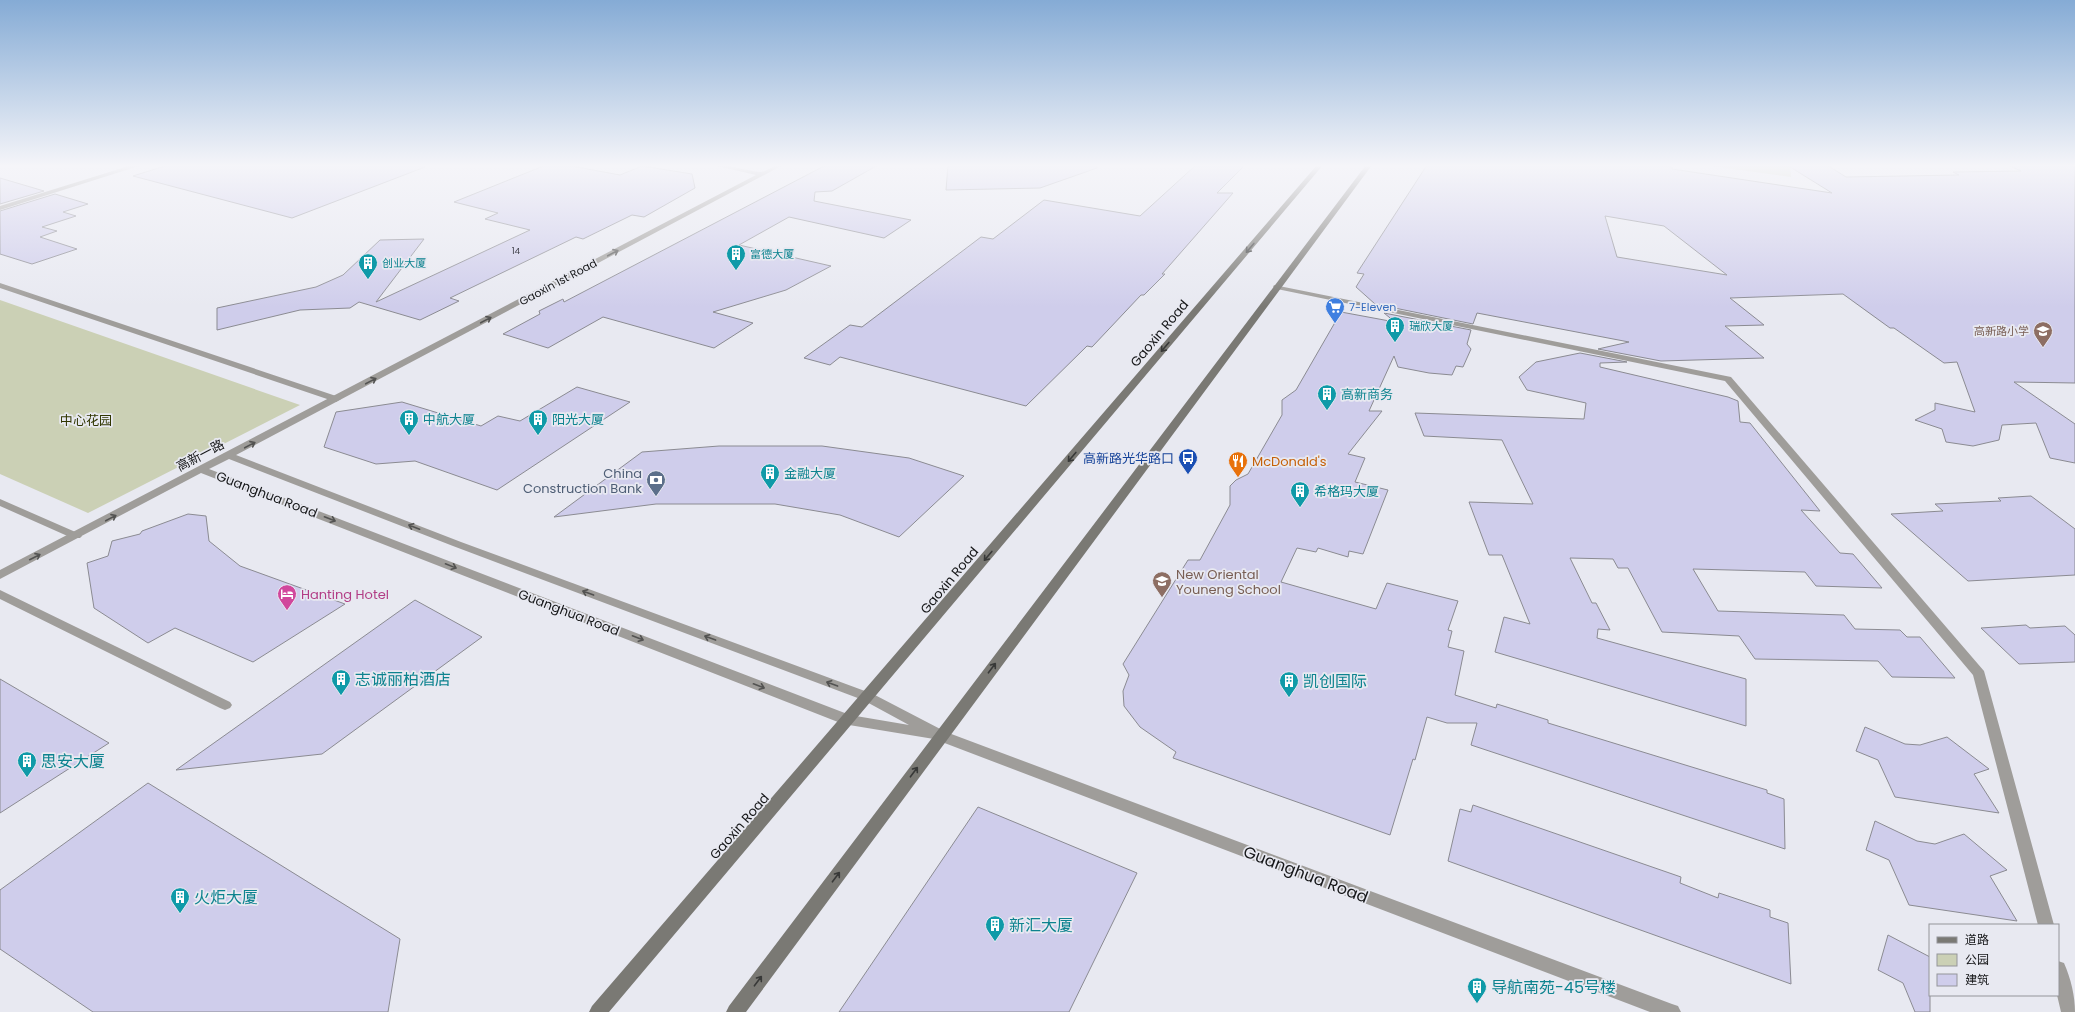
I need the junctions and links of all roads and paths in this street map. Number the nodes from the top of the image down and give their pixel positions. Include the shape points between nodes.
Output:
1 (690, 212) edge
2 (1280, 212) edge
3 (1333, 212) edge
4 (0, 285) edge
5 (1277, 287) junction
6 (336, 400) junction
7 (230, 456) junction
8 (202, 470) junction
9 (0, 502) edge
10 (76, 536) junction
11 (0, 575) edge
12 (0, 594) edge
13 (868, 697) junction
14 (225, 705) dead end
15 (848, 720) junction
16 (941, 736) junction
17 (2046, 924) edge
18 (2059, 973) edge
19 (598, 1012) edge
20 (735, 1012) edge
21 (1672, 1012) edge
22 (2070, 1012) edge

6 -> 1 street, Gaoxin 1st Road
2 -> 13 main road, Gaoxin Road
3 - 5 main road
4 - 6 street
16 -> 5 main road
5 - 17 street via 1728,379 1979,674
7 -> 6 street, 高新一路
7 - 8 street, 高新一路
13 -> 7 street, Guanghua Road via 457,544
10 -> 8 street, 高新一路
8 -> 15 street, Guanghua Road
9 - 10 street
11 -> 10 street
12 - 14 street
13 - 15 main road, Gaoxin Road
13 - 16 street, Guanghua Road
15 - 16 street, Guanghua Road
15 - 19 main road, Gaoxin Road
20 -> 16 main road
16 - 21 street, Guanghua Road
18 - 22 street

